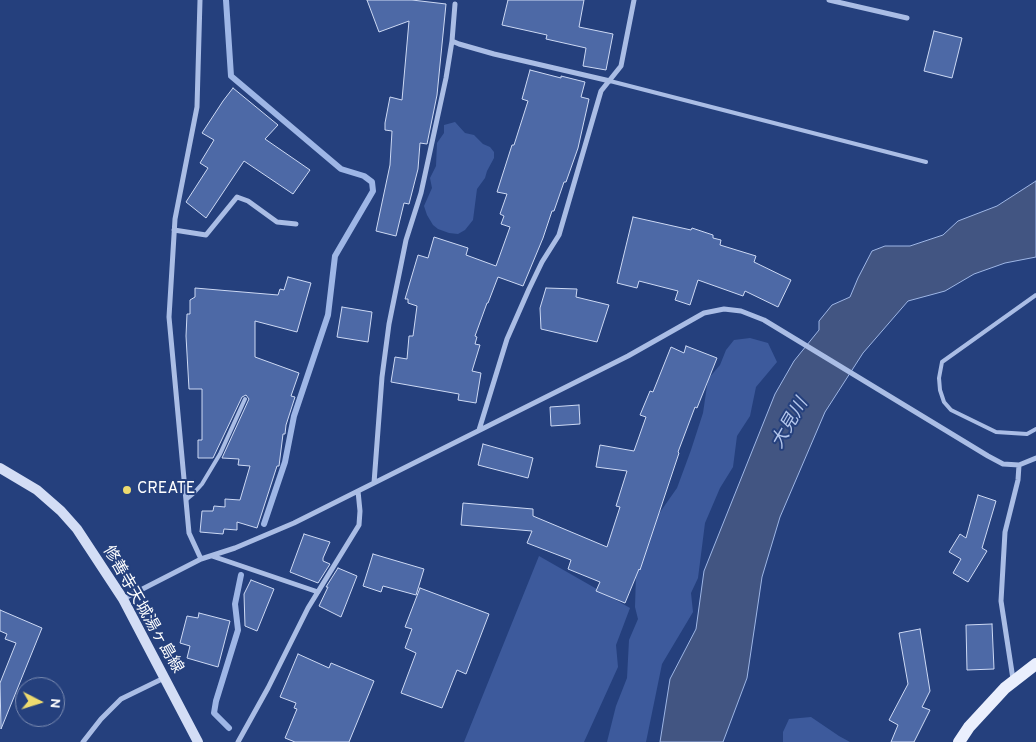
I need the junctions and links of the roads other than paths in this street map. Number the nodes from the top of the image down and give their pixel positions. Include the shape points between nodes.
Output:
1 (200, 0) edge
2 (634, 0) edge
3 (830, 0) edge
4 (455, 4) dead end
5 (907, 18) dead end
6 (452, 41) junction
7 (610, 81) junction
8 (926, 162) dead end
9 (296, 224) dead end
10 (174, 230) junction
11 (1036, 295) edge
12 (245, 399) dead end
13 (1036, 429) edge
14 (479, 430) junction
15 (1036, 458) edge
16 (1019, 465) junction
17 (0, 468) edge
18 (374, 482) junction
19 (358, 491) junction
20 (187, 499) junction
21 (210, 556) junction
22 (201, 558) junction
23 (318, 592) junction
24 (123, 600) junction
25 (1036, 664) edge
26 (164, 678) junction
27 (1013, 682) junction
28 (83, 742) edge
29 (198, 742) edge
30 (238, 742) edge
31 (959, 742) edge

1 - 10 street via 197,107
2 - 7 street via 621,66
3 - 5 street
4 - 6 street
6 - 7 street
6 - 18 street via 421,193 406,240 389,324
7 - 8 lane
7 - 14 street via 601,91 559,236 542,262 507,339
9 - 10 street via 277,222 237,197 206,235
10 - 20 street via 169,317
11 - 13 lane via 942,362 939,378 944,402 951,410 996,432 1027,434
12 - 20 lane via 220,454 202,484
14 - 16 street via 628,356 704,314 724,309 741,311 764,320 988,456 1003,464
14 - 18 street
15 - 16 street
16 - 27 street via 1005,532 1001,601
17 - 24 main road, 修善寺天城湯ヶ島線 via 37,490 61,511 77,529
18 - 19 street
19 - 21 street via 294,523
19 - 23 street via 359,526
20 - 22 street via 189,533
21 - 22 street
21 - 23 street
22 - 24 street
23 - 30 street
24 - 26 main road, 修善寺天城湯ヶ島線
25 - 27 main road
26 - 28 street via 121,699
26 - 29 main road, 修善寺天城湯ヶ島線
27 - 31 main road via 969,727

